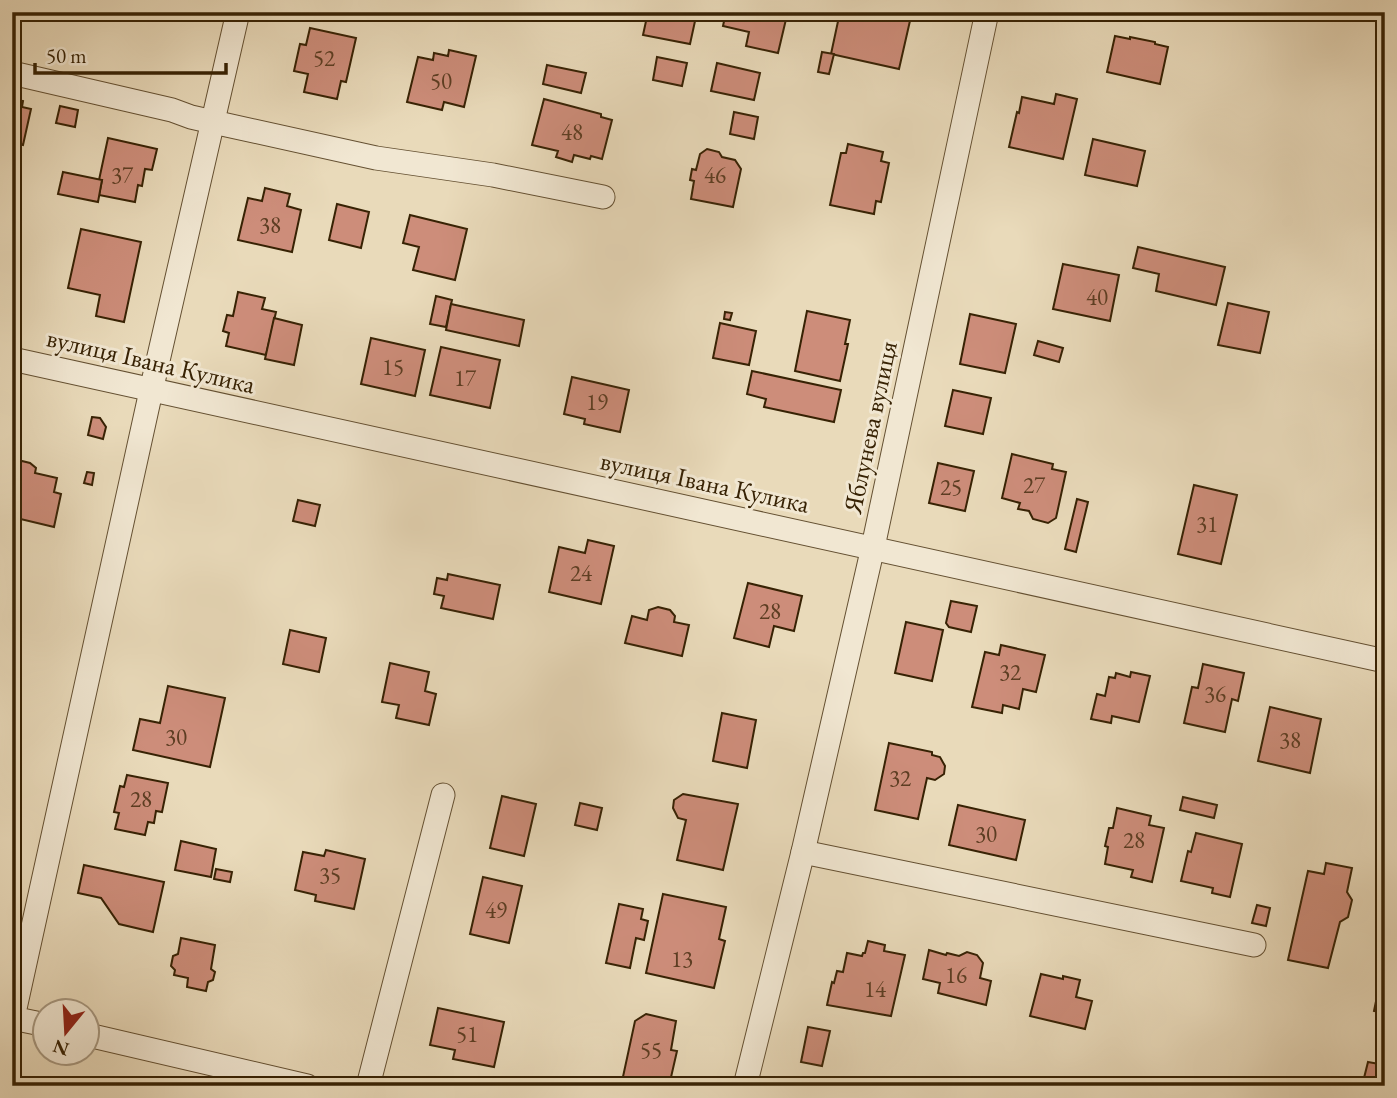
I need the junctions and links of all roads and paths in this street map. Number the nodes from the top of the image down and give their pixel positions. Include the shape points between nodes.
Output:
1 (238, 12) edge
2 (987, 12) edge
3 (12, 73) edge
4 (213, 122) junction
5 (603, 197) dead end
6 (12, 359) edge
7 (151, 391) junction
8 (873, 547) junction
9 (1385, 661) edge
10 (443, 795) dead end
11 (803, 852) junction
12 (1254, 945) dead end
13 (13, 1019) edge
14 (32, 1023) edge
15 (102, 1038) edge
16 (307, 1086) edge
17 (368, 1086) edge
18 (745, 1086) edge

1 - 4 street
2 - 8 street, Яблунева вулиця
3 - 4 street
4 - 5 street via 376,158
4 - 7 street
6 - 7 street, вулиця Івана Кулика
7 - 8 street, вулиця Івана Кулика
7 - 13 street
8 - 9 street, вулиця Івана Кулика
8 - 11 street, Яблунева вулиця
10 - 17 street
11 - 12 street
11 - 18 street, Яблунева вулиця
13 - 14 street
15 - 16 street

